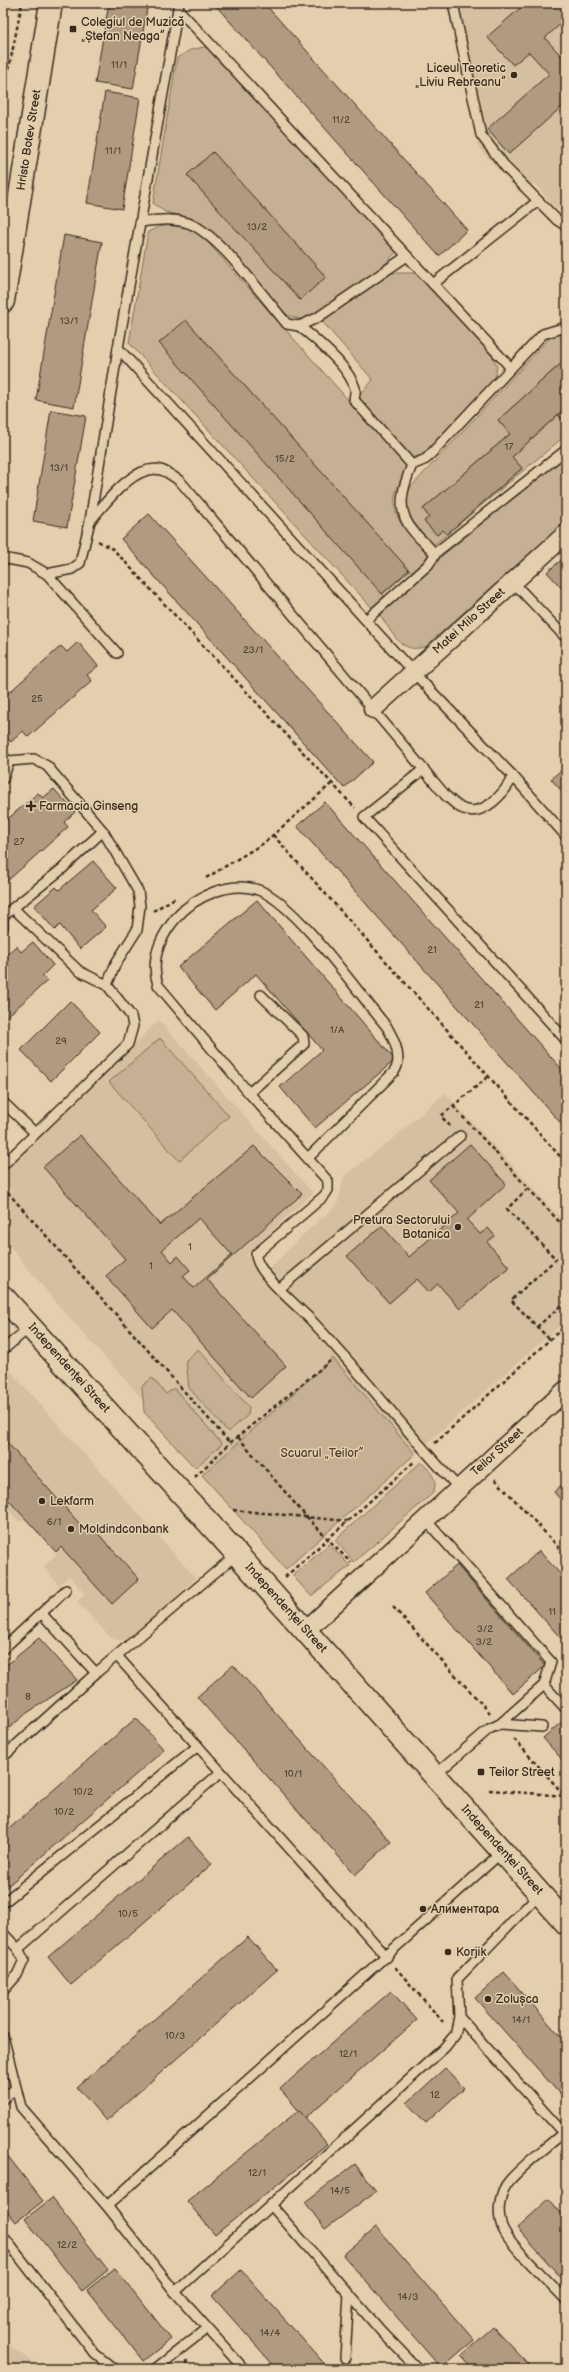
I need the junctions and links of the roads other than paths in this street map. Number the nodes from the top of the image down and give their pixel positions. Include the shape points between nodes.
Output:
1 (51, 3) edge
2 (452, 3) edge
3 (178, 6) edge
4 (538, 201) junction
5 (141, 222) junction
6 (566, 226) edge
7 (407, 256) junction
8 (433, 284) junction
9 (3, 301) edge
10 (299, 326) junction
11 (566, 327) edge
12 (118, 348) junction
13 (511, 368) junction
14 (566, 450) edge
15 (412, 465) junction
16 (90, 521) junction
17 (566, 534) edge
18 (434, 554) junction
19 (3, 558) edge
20 (47, 574) junction
21 (512, 582) junction
22 (366, 620) junction
23 (566, 638) edge
24 (117, 652) dead end
25 (413, 672) junction
26 (373, 709) junction
27 (6, 759) edge
28 (424, 769) junction
29 (513, 776) junction
30 (3, 780) edge
31 (103, 831) junction
32 (566, 836) edge
33 (13, 908) junction
34 (3, 916) edge
35 (3, 928) edge
36 (107, 985) junction
37 (261, 995) dead end
38 (566, 1040) edge
39 (249, 1093) junction
40 (3, 1102) edge
41 (36, 1133) junction
42 (460, 1136) dead end
43 (307, 1159) junction
44 (3, 1165) edge
45 (280, 1288) junction
46 (3, 1297) edge
47 (31, 1326) junction
48 (3, 1350) edge
49 (566, 1390) edge
50 (459, 1488) junction
51 (425, 1519) junction
52 (237, 1554) junction
53 (66, 1590) dead end
54 (42, 1614) junction
55 (306, 1630) junction
56 (3, 1649) edge
57 (117, 1656) junction
58 (96, 1673) junction
59 (544, 1685) junction
60 (566, 1710) edge
61 (500, 1724) junction
62 (542, 1727) dead end
63 (198, 1746) junction
64 (3, 1757) edge
65 (221, 1772) junction
66 (435, 1775) junction
67 (502, 1852) junction
68 (540, 1893) junction
69 (3, 1903) edge
70 (566, 1923) edge
71 (3, 1933) edge
72 (18, 1949) junction
73 (387, 1957) junction
74 (3, 1991) edge
75 (458, 2017) junction
76 (3, 2036) edge
77 (16, 2088) junction
78 (3, 2099) edge
79 (564, 2135) edge
80 (271, 2205) junction
81 (107, 2206) junction
82 (3, 2236) edge
83 (175, 2292) junction
84 (349, 2294) junction
85 (566, 2300) edge
86 (206, 2329) junction
87 (345, 2358) dead end
88 (114, 2369) edge
89 (155, 2369) edge
90 (244, 2369) edge
91 (418, 2369) edge

1 - 9 main road, Hristo Botev Street
2 - 4 lane via 481,135 506,169
3 - 5 lane
3 - 7 lane
4 - 6 lane
4 - 8 lane
5 - 10 lane via 178,221 194,225 213,240 287,324
5 - 12 lane
7 - 8 lane
7 - 10 lane via 317,318
8 - 13 lane
10 - 15 lane via 315,338 344,370 355,389 354,400
11 - 13 lane via 543,334
12 - 16 lane
12 - 22 lane
13 - 15 lane via 426,459
14 - 18 lane
15 - 18 lane via 402,495 404,516 413,532
16 - 20 lane via 80,563 72,568
16 - 26 lane via 124,483 140,473 161,470 180,481
17 - 21 street, Matei Milo Street
18 - 22 lane via 428,565
19 - 20 lane via 28,563
20 - 24 lane
21 - 23 lane
21 - 25 street, Matei Milo Street
22 - 25 lane
25 - 26 street, Matei Milo Street
25 - 29 lane
26 - 28 lane
27 - 30 lane
27 - 31 lane via 41,761
28 - 29 lane via 446,796 461,808 472,811 497,799
28 - 38 lane via 364,817
29 - 32 lane
31 - 33 lane
31 - 36 lane via 138,891 139,919 132,941 116,963
33 - 34 lane
33 - 36 lane via 79,971
34 - 35 lane
36 - 41 lane via 131,1016 133,1026 128,1044
37 - 39 lane via 303,1036 304,1044
39 - 43 lane
39 - 43 lane via 161,990 155,968 162,940 188,905 217,892 242,888 260,890 271,896 308,931 387,1027 396,1048 398,1062 394,1072
40 - 41 lane
41 - 44 lane
42 - 45 lane
43 - 45 lane via 328,1181 328,1190 256,1254 258,1266
45 - 50 lane via 342,1352 425,1452
46 - 47 main road, Independenței Street
47 - 48 lane
47 - 52 main road, Independenței Street
49 - 50 street, Teilor Street
50 - 51 street, Teilor Street
51 - 55 street, Teilor Street
51 - 59 lane via 551,1662
52 - 55 main road, Independenței Street
52 - 57 lane
53 - 54 lane
54 - 56 lane
54 - 58 lane
55 - 66 main road, Independenței Street
57 - 58 lane
57 - 63 lane
58 - 64 lane
59 - 60 lane
59 - 61 lane
61 - 62 lane
61 - 66 lane via 488,1728
63 - 65 lane
63 - 69 lane
65 - 72 lane
65 - 73 lane
66 - 67 main road, Independenței Street
67 - 68 main road, Independenței Street
67 - 73 lane
68 - 70 main road, Independenței Street
68 - 75 lane via 457,1979
71 - 72 lane
72 - 74 lane via 24,1960 17,1975
73 - 81 lane
75 - 79 lane
75 - 80 lane via 455,2035 444,2048
76 - 77 lane
77 - 78 lane
77 - 81 lane via 21,2107
79 - 85 lane via 509,2180 500,2196 499,2211 502,2228 510,2240
80 - 83 lane
80 - 84 lane
81 - 83 lane
82 - 88 lane via 95,2354
83 - 86 lane
84 - 87 lane
84 - 91 lane
86 - 89 lane
86 - 90 lane

